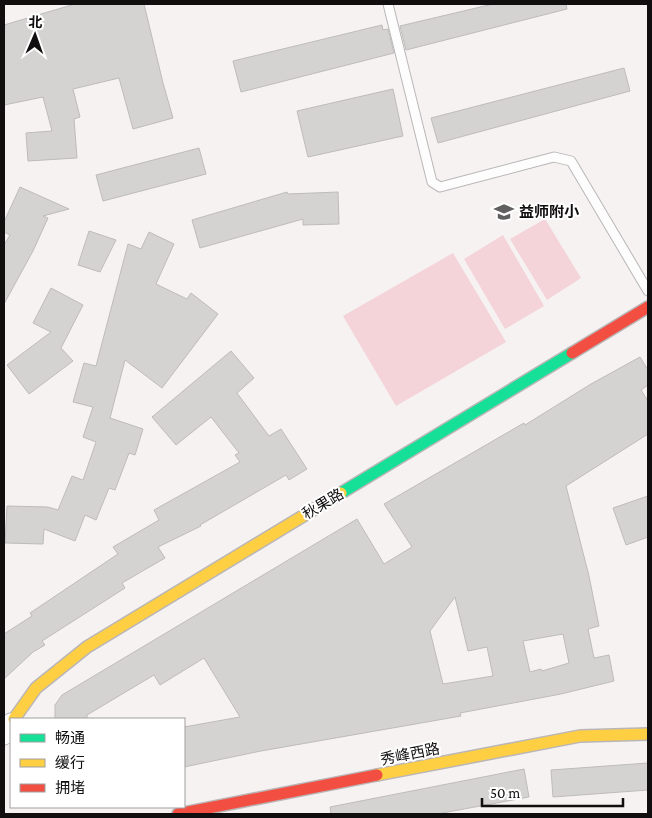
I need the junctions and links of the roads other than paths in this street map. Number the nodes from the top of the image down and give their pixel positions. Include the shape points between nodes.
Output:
1 (388, 4) edge
2 (648, 291) edge
3 (648, 307) edge
4 (15, 718) edge
5 (10, 725) edge
6 (648, 734) edge
7 (4, 736) edge
8 (178, 814) edge

1 - 2 lane via 432,182 440,187 554,157 571,161
3 - 4 street, 秋果路 via 87,647 36,688
5 - 7 street
6 - 8 street, 秀峰西路 via 580,736

